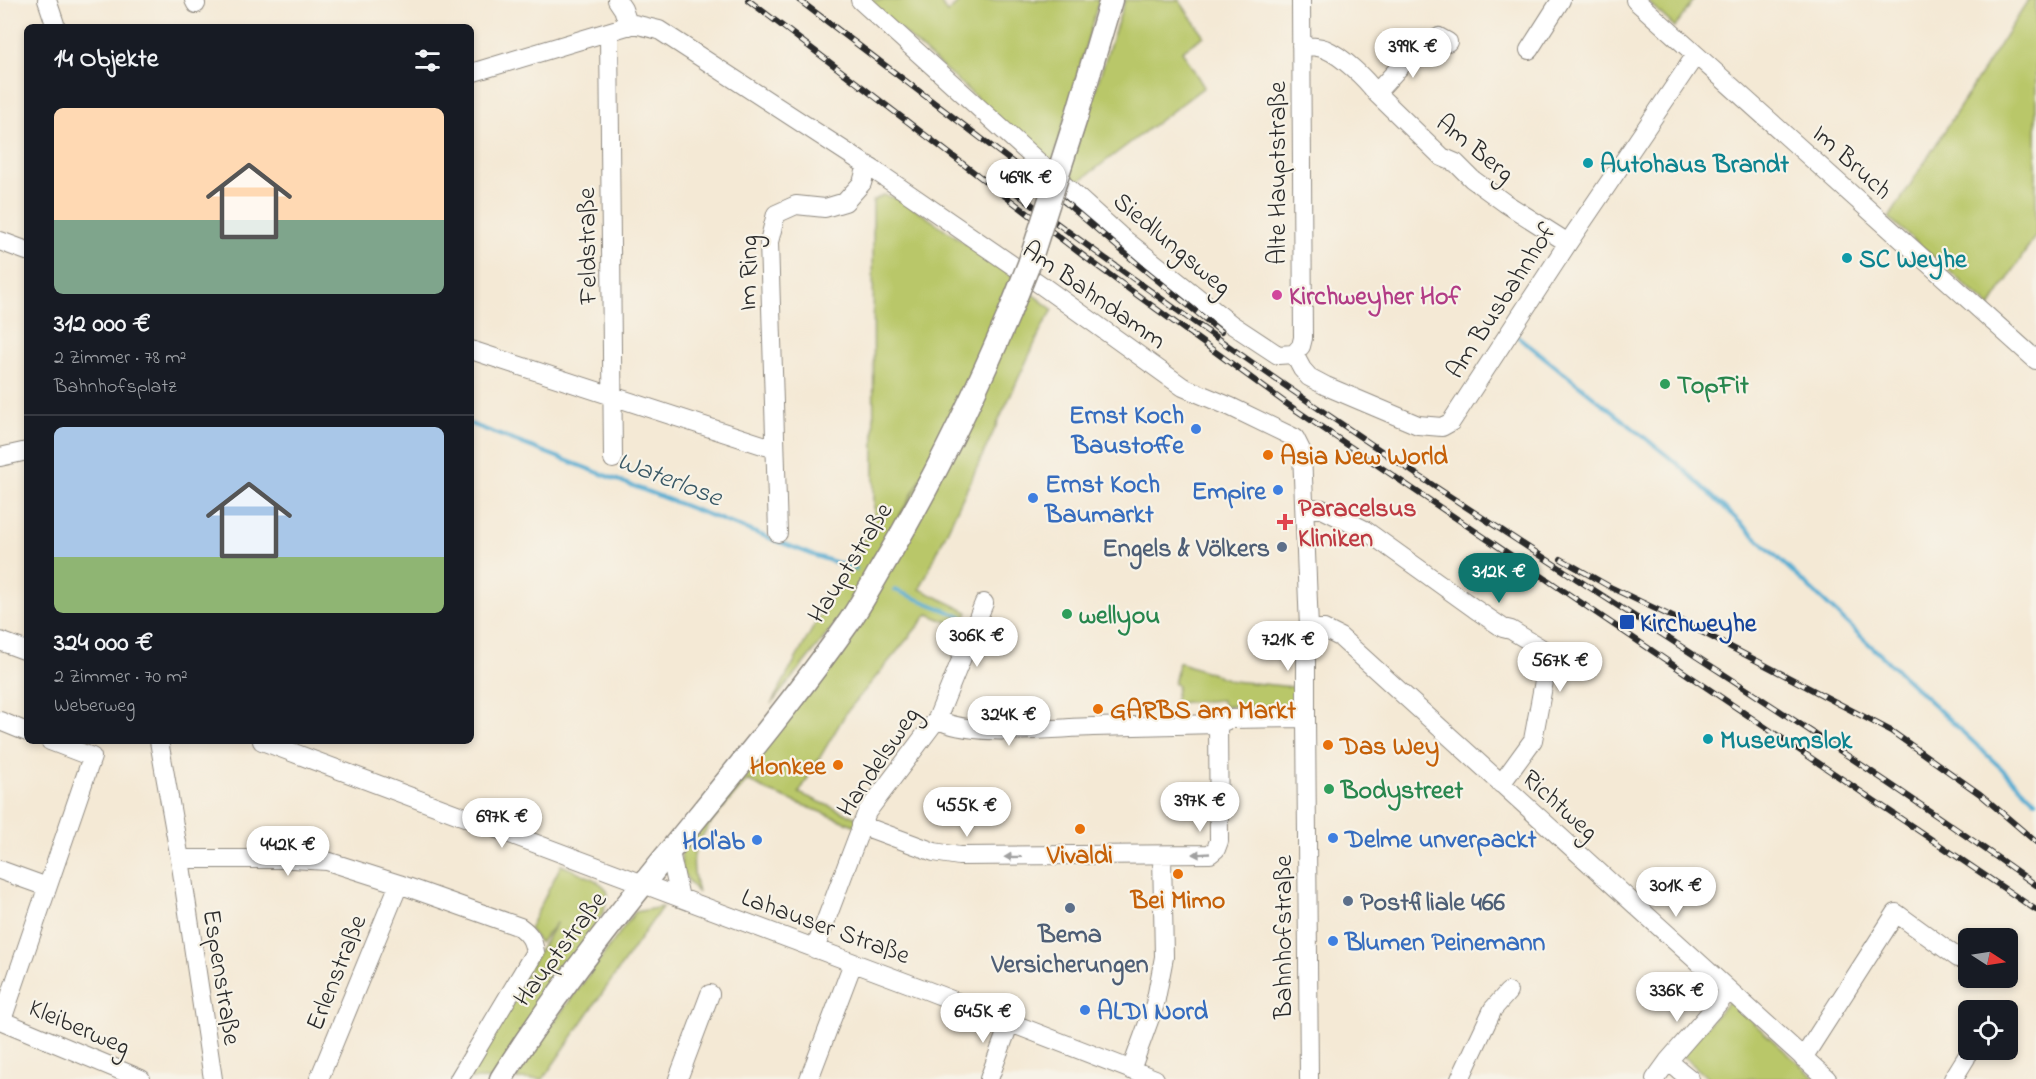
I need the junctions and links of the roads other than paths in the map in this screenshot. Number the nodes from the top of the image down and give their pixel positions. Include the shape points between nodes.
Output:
1 (47, 0) edge
2 (617, 0) edge
3 (860, 0) edge
4 (1111, 0) edge
5 (1301, 0) edge
6 (1561, 0) edge
7 (1635, 0) edge
8 (56, 24) edge
9 (631, 25) junction
10 (609, 33) junction
11 (1448, 42) dead end
12 (1301, 46) junction
13 (1529, 50) dead end
14 (1695, 56) junction
15 (474, 72) edge
16 (1376, 93) junction
17 (867, 165) junction
18 (0, 241) edge
19 (1568, 243) junction
20 (24, 250) edge
21 (1298, 350) junction
22 (474, 351) edge
23 (2036, 360) edge
24 (613, 396) junction
25 (775, 449) junction
26 (24, 452) edge
27 (0, 457) edge
28 (613, 459) dead end
29 (1304, 507) junction
30 (778, 533) dead end
31 (984, 603) dead end
32 (1309, 628) junction
33 (0, 640) edge
34 (24, 650) edge
35 (1306, 718) junction
36 (937, 719) junction
37 (0, 721) edge
38 (1218, 724) junction
39 (24, 731) edge
40 (58, 744) edge
41 (160, 744) edge
42 (270, 744) edge
43 (1501, 784) junction
44 (861, 825) junction
45 (670, 852) junction
46 (1162, 855) junction
47 (180, 860) junction
48 (0, 870) edge
49 (399, 884) junction
50 (643, 884) junction
51 (47, 886) junction
52 (680, 898) junction
53 (815, 949) junction
54 (1958, 958) dead end
55 (853, 963) junction
56 (1730, 991) junction
57 (1508, 992) dead end
58 (710, 994) dead end
59 (1, 1020) edge
60 (1010, 1022) junction
61 (1803, 1059) junction
62 (1965, 1060) edge
63 (1668, 1061) junction
64 (1131, 1070) junction
65 (141, 1079) edge
66 (213, 1079) edge
67 (319, 1079) edge
68 (459, 1079) edge
69 (501, 1079) edge
70 (678, 1079) edge
71 (809, 1079) edge
72 (989, 1079) edge
73 (1155, 1079) edge
74 (1309, 1079) edge
75 (1460, 1079) edge
76 (1655, 1079) edge
77 (1690, 1079) edge
78 (1827, 1079) edge
79 (1953, 1079) edge

1 - 8 street
2 - 9 street
3 - 21 street, Siedlungsweg via 1119,235 1269,351 1278,355
4 - 45 main road, Hauptstraße, bridge via 1029,264 979,384 941,462 850,621
5 - 12 street, Alte Hauptstraße
6 - 13 street
7 - 14 street, Im Bruch
9 - 10 street
9 - 17 street, Am Bahndamm via 659,30
10 - 15 street
10 - 24 street, Feldstraße
11 - 16 street via 1439,37 1408,58
12 - 16 street, Am Berg via 1317,47 1336,55
12 - 21 street, Alte Hauptstraße via 1303,338
14 - 19 street, Am Busbahnhof
14 - 23 street, Im Bruch
16 - 19 street, Am Berg via 1442,157
17 - 25 street, Im Ring via 862,183 845,202 825,208 796,205 776,214 770,242
17 - 29 street, Am Bahndamm via 1183,387 1295,438 1302,452
18 - 20 street
19 - 21 street, Am Busbahnhof via 1451,422 1442,427 1418,425 1317,382 1302,369
22 - 24 street
24 - 25 street
24 - 28 street, Feldstraße
25 - 30 street, Im Ring
26 - 27 street
29 - 32 street, Bahnhofstraße
29 - 43 street via 1322,509 1365,530 1503,628 1544,650 1547,665 1533,740
31 - 36 street, Handelsweg
32 - 35 street, Bahnhofstraße
32 - 43 street, Richtweg via 1324,629 1340,637
33 - 34 street
35 - 38 street via 1230,719
35 - 74 street, Bahnhofstraße
36 - 38 street via 964,729
36 - 44 street, Handelsweg
37 - 39 street
38 -> 46 street via 1216,849 1210,854
40 - 51 street via 92,757
41 - 47 street, Espenstraße
42 - 50 street, Lahauser Straße
43 - 56 street, Richtweg
46 -> 44 street via 948,855
44 - 53 street, Handelsweg
45 - 50 main road, Hauptstraße
45 - 52 street
46 - 64 street via 1164,957 1155,1004
47 - 49 street via 327,861
47 - 66 street, Espenstraße
48 - 51 street
49 - 67 street, Erlenstraße
49 - 68 street via 520,927 533,942 535,952
50 - 52 street, Lahauser Straße
50 - 69 main road, Hauptstraße via 565,983
51 - 59 street
52 - 53 street, Lahauser Straße
53 - 55 street, Lahauser Straße
54 - 61 street via 1896,913
55 - 60 street, Lahauser Straße
55 - 71 street
56 - 61 street, Richtweg
56 - 63 street
57 - 75 street via 1493,1009
58 - 70 street
59 - 65 street, Kleiberweg
60 - 64 street, Lahauser Straße
60 - 72 street
61 - 78 street, Richtweg
62 - 79 street
63 - 76 street
63 - 77 street
64 - 73 street, Lahauser Straße

